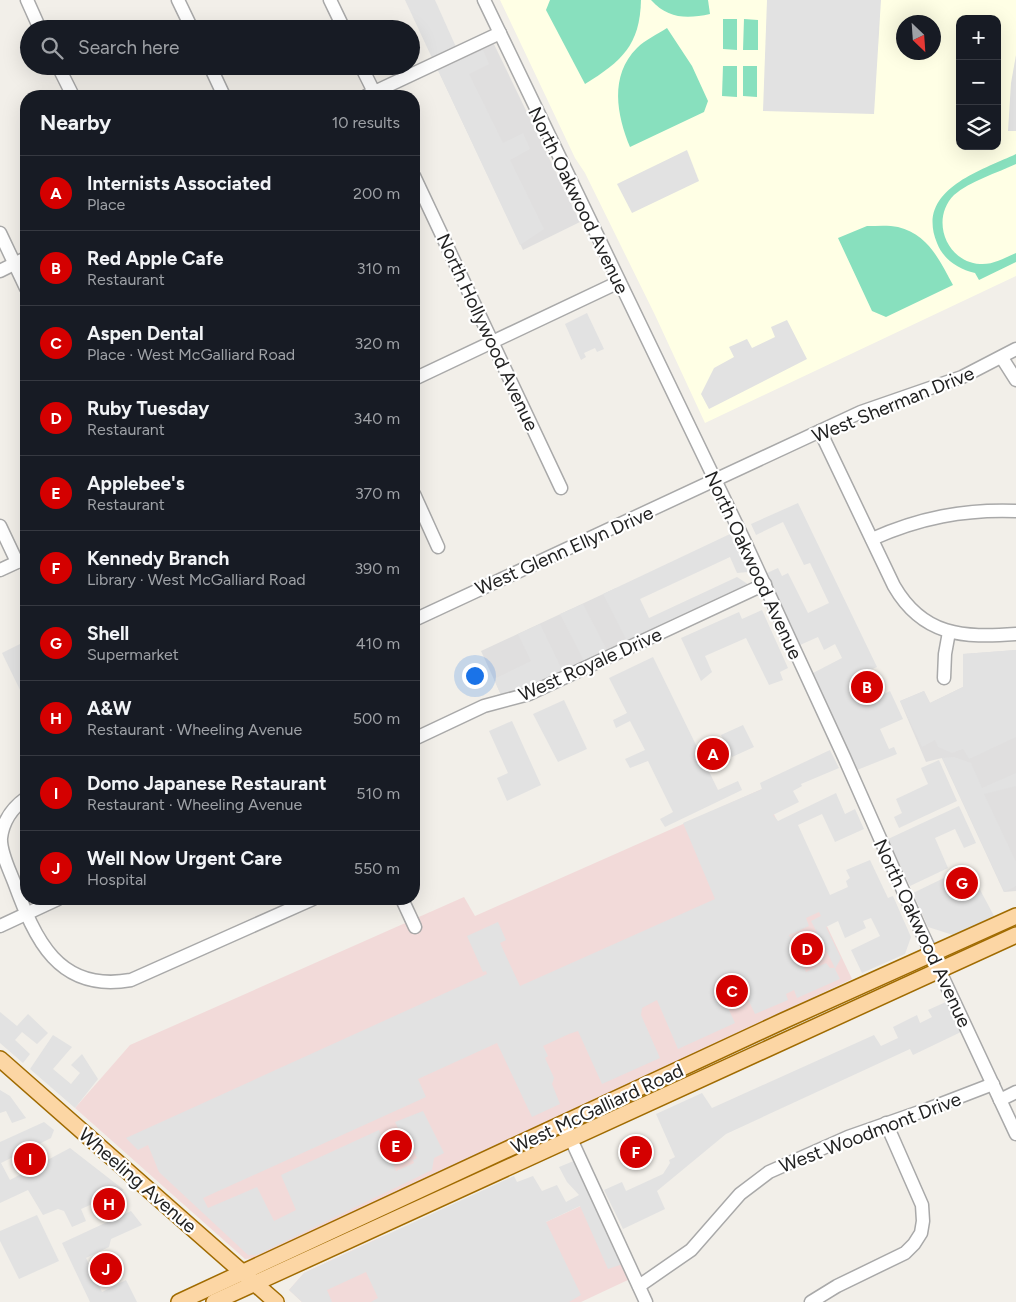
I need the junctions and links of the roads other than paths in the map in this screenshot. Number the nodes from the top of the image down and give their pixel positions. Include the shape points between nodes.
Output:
1 (27, 0) edge
2 (178, 0) edge
3 (330, 0) edge
4 (484, 0) edge
5 (36, 20) edge
6 (188, 20) edge
7 (340, 20) edge
8 (500, 33) junction
9 (420, 72) edge
10 (62, 75) edge
11 (214, 75) edge
12 (364, 75) edge
13 (413, 75) edge
14 (70, 90) edge
15 (221, 90) edge
16 (370, 90) edge
17 (382, 90) edge
18 (420, 189) edge
19 (0, 233) edge
20 (20, 261) edge
21 (0, 271) edge
22 (619, 282) junction
23 (493, 341) junction
24 (1016, 349) edge
25 (1002, 358) junction
26 (420, 376) edge
27 (1016, 380) edge
28 (820, 432) junction
29 (715, 481) junction
30 (561, 488) dead end
31 (420, 507) edge
32 (1016, 510) edge
33 (0, 526) edge
34 (872, 539) junction
35 (438, 547) dead end
36 (20, 557) edge
37 (20, 561) edge
38 (0, 570) edge
39 (764, 584) junction
40 (420, 617) edge
41 (950, 632) junction
42 (1016, 634) edge
43 (944, 678) dead end
44 (420, 736) edge
45 (20, 803) edge
46 (0, 840) edge
47 (20, 896) edge
48 (23, 905) edge
49 (44, 905) edge
50 (300, 905) edge
51 (405, 905) edge
52 (26, 913) junction
53 (1016, 916) edge
54 (0, 926) edge
55 (415, 927) dead end
56 (1016, 935) edge
57 (932, 954) junction
58 (939, 970) junction
59 (0, 1059) edge
60 (993, 1084) junction
61 (1016, 1092) edge
62 (1000, 1100) junction
63 (564, 1124) junction
64 (886, 1124) junction
65 (1016, 1134) edge
66 (571, 1138) junction
67 (242, 1272) junction
68 (255, 1284) junction
69 (639, 1286) junction
70 (179, 1302) edge
71 (214, 1302) edge
72 (262, 1302) edge
73 (276, 1302) edge
74 (646, 1302) edge
75 (810, 1302) edge

1 - 5 street
2 - 6 street
3 - 7 street
4 - 8 street, North Oakwood Avenue
8 - 9 street
8 - 22 street, North Oakwood Avenue
10 - 14 street
11 - 15 street
12 - 16 street
13 - 17 street
18 - 23 street, North Hollywood Avenue
19 - 20 street
20 - 21 street
22 - 23 street
22 - 29 street, North Oakwood Avenue
23 - 26 street
23 - 30 street, North Hollywood Avenue
24 - 25 street, West Sherman Drive
25 - 27 street
25 - 28 street, West Sherman Drive via 962,377 861,412
28 - 29 street, West Sherman Drive
28 - 34 street
29 - 39 street, North Oakwood Avenue
29 - 40 street, West Glenn Ellyn Drive
31 - 35 street
32 - 34 street via 968,511 930,518
33 - 36 street
34 - 41 street via 904,602 927,622
37 - 38 street
39 - 44 street, West Royale Drive via 529,694 484,706
39 - 57 street, North Oakwood Avenue
41 - 42 street via 976,636
41 - 43 street via 944,654
45 - 46 street via 10,812
46 - 47 street
48 - 52 street
49 - 52 street
50 - 52 street via 145,975 108,982 82,977 57,962 40,942
51 - 55 street
52 - 54 street
53 - 57 main road, West McGalliard Road
56 - 58 main road, West McGalliard Road
57 - 58 street, North Oakwood Avenue
57 - 63 main road, West McGalliard Road
58 - 60 street, North Oakwood Avenue
58 - 66 main road, West McGalliard Road
59 - 67 main road, Wheeling Avenue
60 - 62 street, North Oakwood Avenue
60 - 64 street, West Woodmont Drive
61 - 62 street
62 - 65 street, North Oakwood Avenue
63 - 66 street
63 - 67 main road, West McGalliard Road
64 - 69 street, West Woodmont Drive via 782,1165 764,1176 740,1194 691,1250
64 - 75 street via 922,1205 920,1233 904,1253
66 - 68 main road, West McGalliard Road
66 - 69 street
67 - 68 main road, Wheeling Avenue
67 - 70 main road, West McGalliard Road
68 - 71 main road, West McGalliard Road
68 - 72 street
68 - 73 main road, Wheeling Avenue
69 - 74 street

